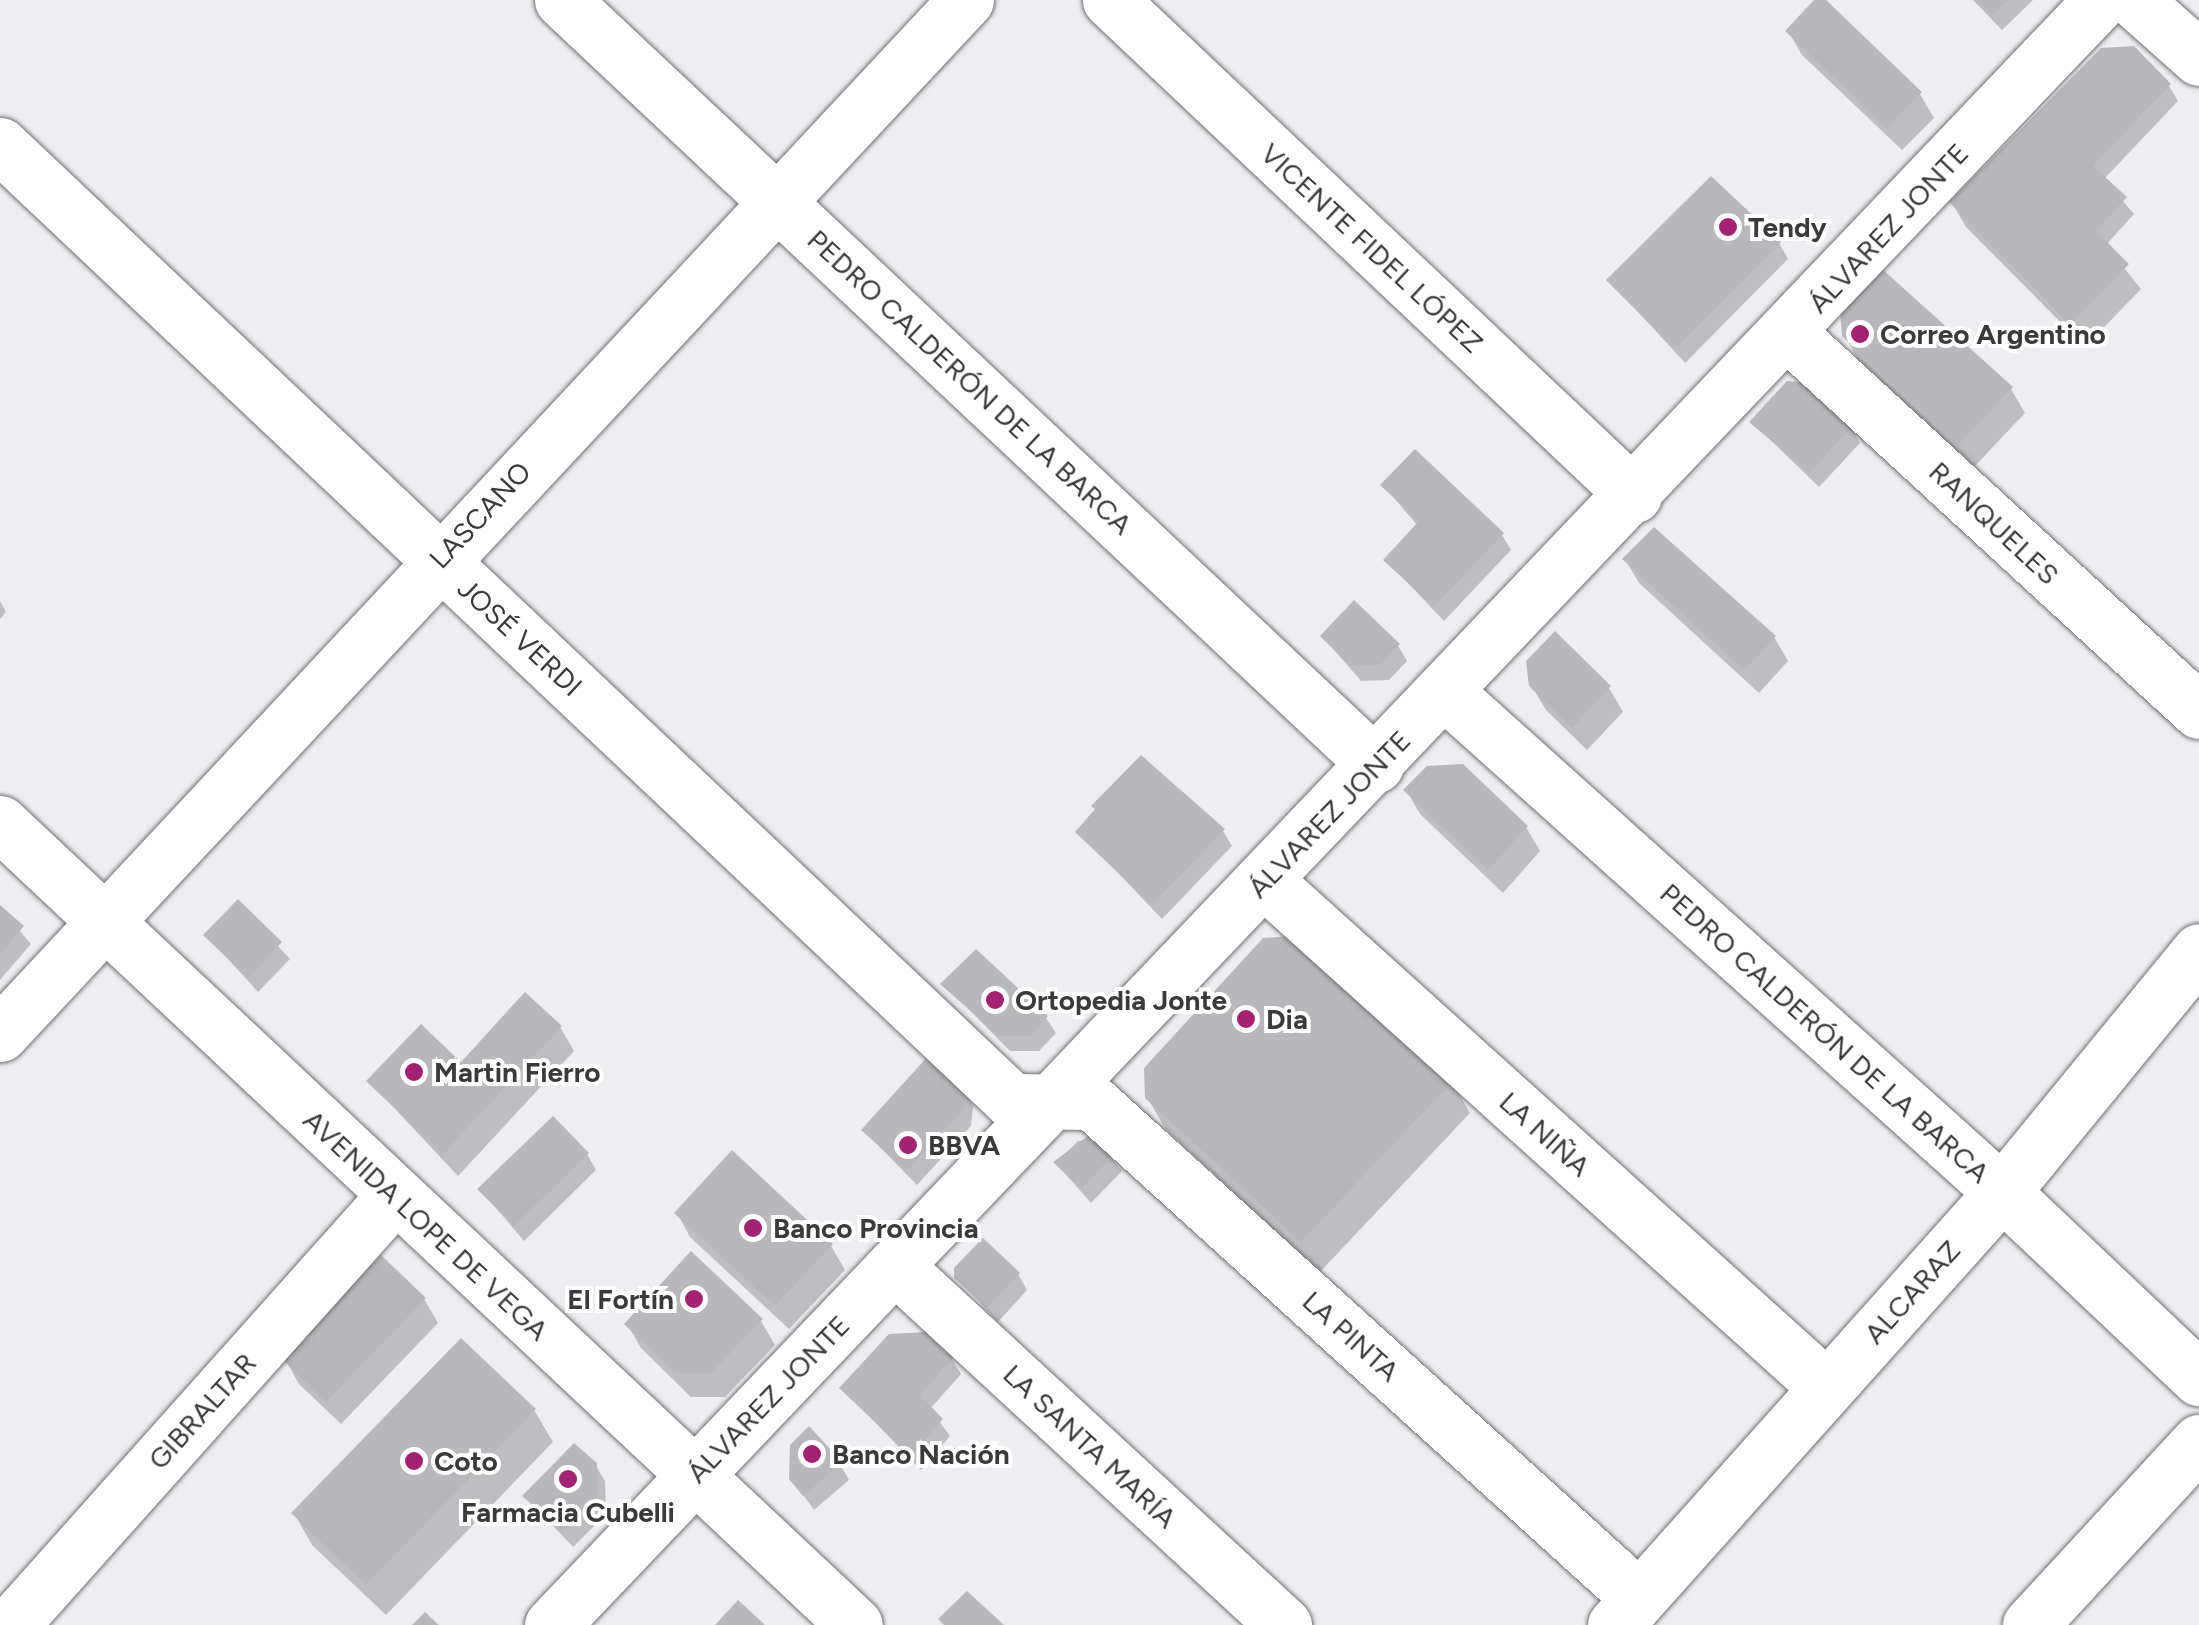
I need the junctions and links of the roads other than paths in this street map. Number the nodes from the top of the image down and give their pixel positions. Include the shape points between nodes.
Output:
1 (562, 0) edge
2 (966, 0) edge
3 (1110, 0) edge
4 (2101, 0) edge
5 (2134, 0) edge
6 (2199, 58) edge
7 (0, 145) edge
8 (777, 200) junction
9 (1789, 334) junction
10 (1634, 495) junction
11 (438, 559) junction
12 (1446, 693) junction
13 (2199, 711) edge
14 (1376, 765) junction
15 (0, 823) edge
16 (1264, 881) junction
17 (102, 919) junction
18 (2199, 950) edge
19 (0, 1034) edge
20 (1052, 1101) junction
21 (2002, 1192) junction
22 (394, 1196) junction
23 (896, 1267) junction
24 (2199, 1378) edge
25 (1826, 1386) junction
26 (2199, 1442) edge
27 (693, 1474) junction
28 (1627, 1611) edge
29 (11, 1625) edge
30 (552, 1625) edge
31 (854, 1625) edge
32 (1284, 1625) edge
33 (2030, 1625) edge

1 - 8 street, PEDRO CALDERÓN DE LA BARCA
2 - 8 street, LASCANO
3 - 10 street, VICENTE FIDEL LÓPEZ
4 - 9 street, ÁLVAREZ JONTE
5 - 6 street
7 - 11 street, JOSÉ VERDI
8 - 11 street, LASCANO
8 - 14 street, PEDRO CALDERÓN DE LA BARCA
9 - 10 street, ÁLVAREZ JONTE
9 - 13 street, RANQUELES
10 - 12 street, ÁLVAREZ JONTE
11 - 17 street, LASCANO
11 - 20 street, JOSÉ VERDI via 1012,1101
12 - 14 street, ÁLVAREZ JONTE
12 - 21 street, PEDRO CALDERÓN DE LA BARCA
14 - 16 street, ÁLVAREZ JONTE
15 - 17 street, AVENIDA LOPE DE VEGA
16 - 20 street, ÁLVAREZ JONTE
16 - 25 street, LA NIÑA
17 - 19 street, LASCANO
17 - 22 street, AVENIDA LOPE DE VEGA
18 - 21 street, ALCARAZ
20 - 23 street, ÁLVAREZ JONTE
20 - 28 street, LA PINTA via 1092,1102
21 - 24 street, PEDRO CALDERÓN DE LA BARCA
21 - 25 street, ALCARAZ
22 - 27 street, AVENIDA LOPE DE VEGA
22 - 29 street, GIBRALTAR
23 - 27 street, ÁLVAREZ JONTE
23 - 32 street, LA SANTA MARÍA
25 - 28 street, ALCARAZ
26 - 33 street
27 - 30 street, ÁLVAREZ JONTE
27 - 31 street, AVENIDA LOPE DE VEGA

